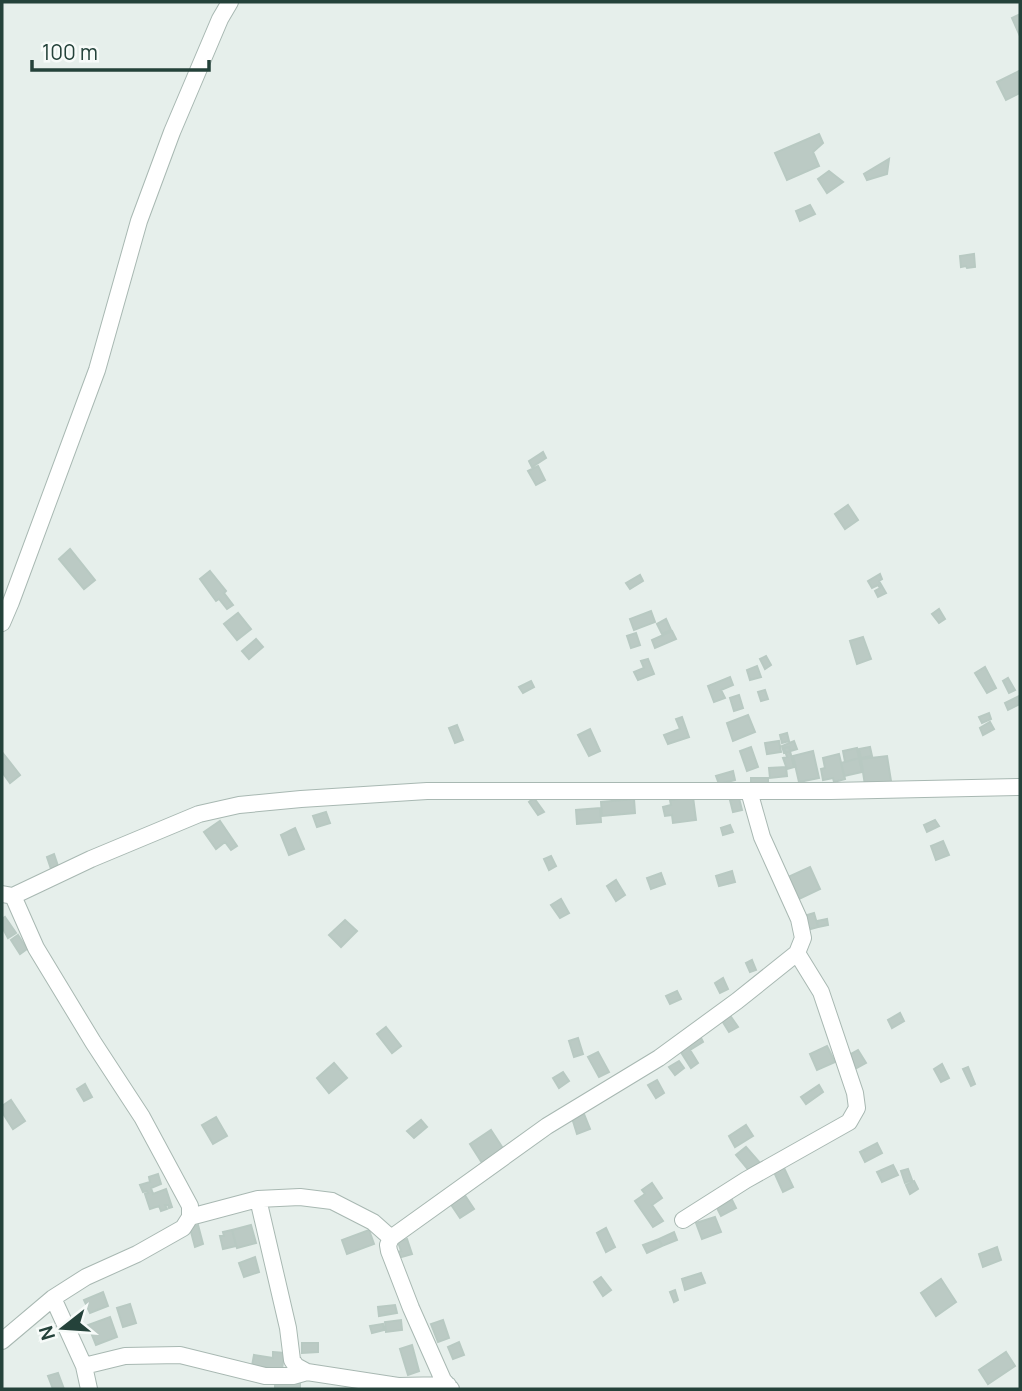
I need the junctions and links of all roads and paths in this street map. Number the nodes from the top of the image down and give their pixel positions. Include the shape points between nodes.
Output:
1 (230, 2) edge
2 (2, 623) edge
3 (1020, 787) edge
4 (749, 790) junction
5 (7, 895) edge
6 (797, 953) junction
7 (258, 1199) junction
8 (190, 1217) junction
9 (683, 1220) dead end
10 (391, 1238) junction
11 (53, 1298) junction
12 (2, 1341) edge
13 (83, 1366) junction
14 (307, 1372) junction
15 (450, 1387) edge
16 (89, 1389) edge

1 - 2 street via 172,132 139,221 97,370
3 - 4 street
4 - 5 street via 427,791 239,805 199,814
4 - 6 street via 762,837 799,919 803,938
5 - 8 street via 142,1117 190,1206
6 - 9 street via 821,992 857,1108 849,1122
6 - 10 street via 659,1058 547,1126
7 - 8 street
7 - 10 street via 332,1200 373,1222
7 - 14 street via 292,1360
8 - 11 street via 183,1228
10 - 15 street via 388,1245 411,1308
11 - 12 street
11 - 13 street
13 - 14 street via 125,1356 180,1355 265,1376
13 - 16 street
14 - 15 street via 398,1386

